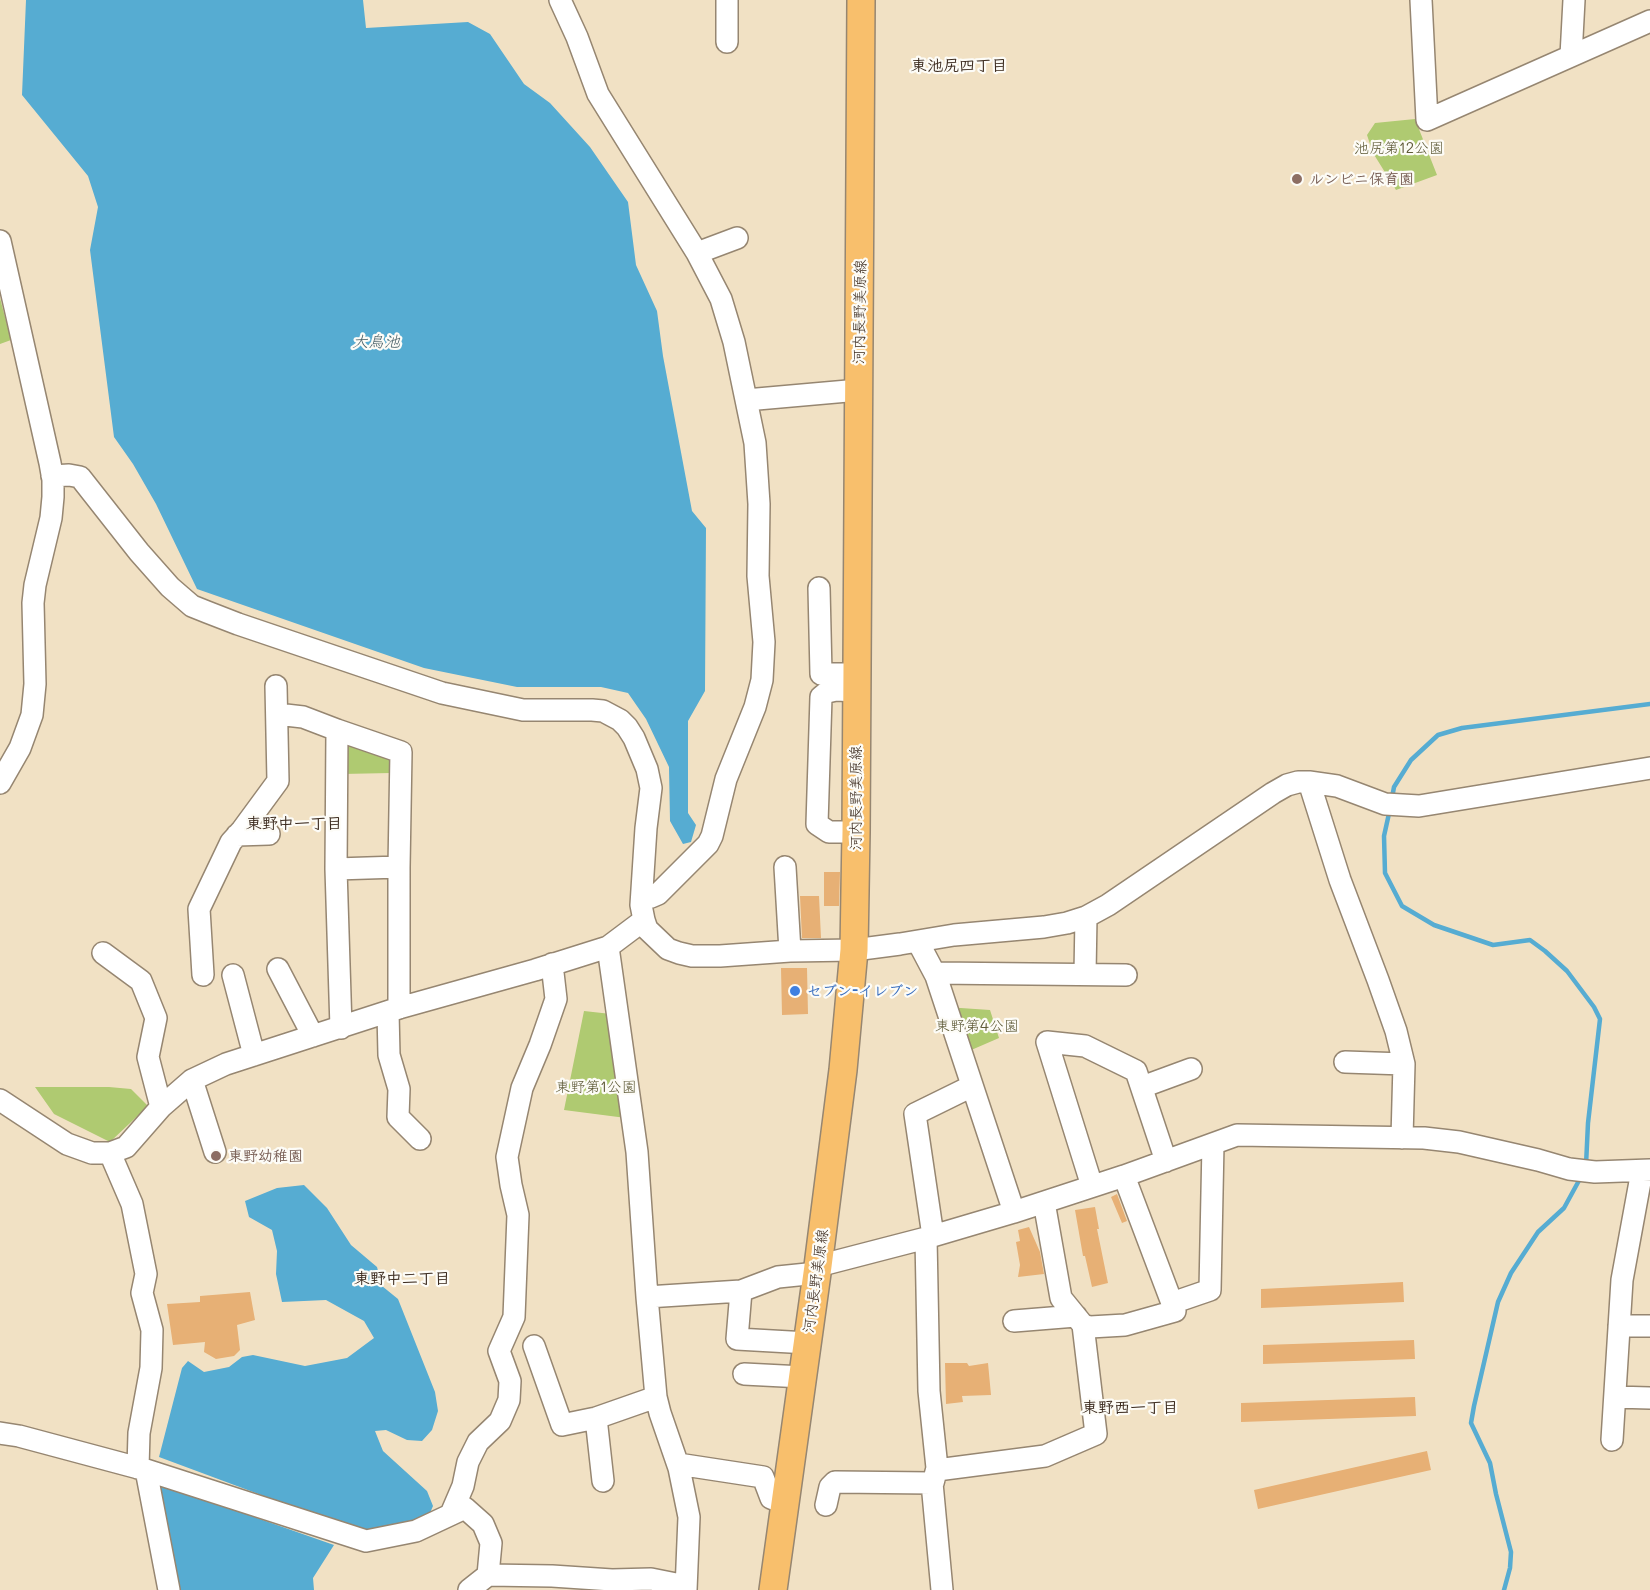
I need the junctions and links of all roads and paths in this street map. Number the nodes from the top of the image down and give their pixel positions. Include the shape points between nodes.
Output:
1 (560, 0) edge
2 (727, 0) edge
3 (861, 0) edge
4 (1422, 0) edge
5 (1574, 0) edge
6 (1650, 21) edge
7 (727, 42) dead end
8 (1571, 56) junction
9 (737, 238) dead end
10 (0, 241) edge
11 (697, 253) junction
12 (859, 390) junction
13 (746, 400) junction
14 (52, 476) junction
15 (819, 588) dead end
16 (857, 683) junction
17 (276, 686) dead end
18 (277, 714) junction
19 (337, 730) junction
20 (1650, 768) edge
21 (1309, 782) junction
22 (0, 783) edge
23 (856, 832) junction
24 (269, 834) dead end
25 (237, 835) junction
26 (399, 867) junction
27 (785, 867) dead end
28 (336, 869) junction
29 (642, 897) junction
30 (1086, 917) junction
31 (644, 920) junction
32 (918, 942) junction
33 (608, 947) junction
34 (854, 950) junction
35 (790, 951) junction
36 (103, 953) dead end
37 (552, 964) junction
38 (278, 969) dead end
39 (935, 973) junction
40 (1085, 974) junction
41 (202, 975) dead end
42 (233, 975) dead end
43 (1126, 975) dead end
44 (394, 1010) junction
45 (341, 1028) junction
46 (313, 1036) junction
47 (254, 1055) junction
48 (1345, 1062) dead end
49 (1404, 1064) junction
50 (1191, 1069) dead end
51 (192, 1080) junction
52 (972, 1086) junction
53 (1142, 1087) junction
54 (0, 1100) edge
55 (161, 1107) junction
56 (1402, 1138) junction
57 (420, 1139) dead end
58 (1213, 1144) junction
59 (215, 1152) dead end
60 (110, 1153) junction
61 (1166, 1161) junction
62 (1646, 1171) edge
63 (1124, 1176) junction
64 (1092, 1186) junction
65 (1044, 1202) junction
66 (1014, 1212) junction
67 (929, 1237) junction
68 (818, 1269) junction
69 (741, 1291) junction
70 (647, 1297) junction
71 (1175, 1311) dead end
72 (1079, 1320) junction
73 (1014, 1321) dead end
74 (1619, 1326) junction
75 (1650, 1326) edge
76 (808, 1343) junction
77 (534, 1346) dead end
78 (744, 1374) dead end
79 (803, 1377) junction
80 (656, 1397) junction
81 (1615, 1397) junction
82 (1650, 1398) edge
83 (596, 1418) junction
84 (0, 1433) edge
85 (1612, 1440) dead end
86 (678, 1464) junction
87 (142, 1469) junction
88 (934, 1477) junction
89 (603, 1480) dead end
90 (786, 1504) junction
91 (826, 1505) dead end
92 (451, 1514) junction
93 (481, 1583) edge
94 (686, 1588) edge
95 (169, 1590) edge
96 (773, 1590) edge
97 (942, 1590) edge

1 - 11 street via 603,104
2 - 7 street
3 - 12 main road, 河内長野美原線
4 - 8 street via 1427,120
5 - 8 street
6 - 8 street
9 - 11 street
10 - 14 street
11 - 13 street via 721,299
12 - 13 street
12 - 16 main road, 河内長野美原線
13 - 29 street via 755,443 759,504 762,680 726,779 708,844 658,894
14 - 22 street via 51,518 33,603 33,708 20,748
14 - 29 street via 80,477 139,552 192,606 442,693 523,710 603,711 620,720 634,738 651,788
15 - 16 street via 822,674
16 - 23 main road, 河内長野美原線
16 - 23 street via 821,697 817,824 829,832
17 - 18 street
18 - 19 street via 303,717
18 - 25 street via 278,781
19 - 26 street via 401,752
19 - 28 street
20 - 21 street via 1419,806 1385,804 1337,786
21 - 30 street via 1287,785 1273,793
21 - 49 street
23 - 34 main road, 河内長野美原線
24 - 25 street
25 - 41 street via 199,909
26 - 28 street
26 - 44 street
27 - 35 street
28 - 45 street
29 - 31 street
30 - 32 street via 1044,927
30 - 40 street
31 - 33 street
31 - 35 street via 647,929 679,954 720,956
32 - 34 street
32 - 39 street
33 - 37 street
33 - 70 street via 637,1152
34 - 35 street
34 - 68 main road, 河内長野美原線
36 - 55 street via 141,981 156,1018 148,1057
37 - 44 street
37 - 92 street via 556,999 522,1088 507,1157 518,1215 514,1317 499,1351 510,1381 508,1400 500,1421 478,1442
38 - 46 street
39 - 40 street
39 - 52 street
40 - 43 street
42 - 47 street
44 - 45 street
44 - 57 street via 389,1055 399,1089 407,1096 398,1117
45 - 46 street
46 - 47 street
47 - 51 street
48 - 49 street
49 - 56 street
50 - 53 street
51 - 55 street
51 - 59 street
52 - 66 street
52 - 67 street via 915,1114
53 - 61 street
53 - 64 street via 1136,1071 1085,1046 1047,1042
54 - 60 street via 67,1144 92,1154
55 - 60 street via 126,1147
56 - 58 street via 1237,1135
56 - 62 street via 1459,1142 1569,1169
58 - 61 street
58 - 63 street via 1210,1290 1172,1303
60 - 87 street via 132,1204 146,1274 142,1293 152,1330 151,1368 139,1433
61 - 63 street
62 - 74 street via 1622,1280
63 - 64 street
64 - 65 street
65 - 66 street
65 - 72 street via 1061,1298
66 - 67 street
67 - 68 street
67 - 88 street
68 - 69 street via 778,1277
68 - 76 main road, 河内長野美原線
69 - 70 street
69 - 76 street via 737,1339
70 - 80 street
71 - 72 street via 1125,1325 1090,1327
72 - 73 street
72 - 88 street via 1096,1434 1046,1456
74 - 75 street
74 - 81 street
76 - 79 main road, 河内長野美原線
77 - 83 street via 562,1425
78 - 79 street
79 - 90 main road, 河内長野美原線
80 - 83 street
80 - 86 street
81 - 82 street
81 - 85 street
83 - 89 street
84 - 87 street
86 - 90 street via 763,1477 771,1498
86 - 94 street via 689,1517
87 - 92 street via 366,1541 416,1531
87 - 95 street
88 - 91 street via 835,1482
88 - 97 street
90 - 96 main road, 河内長野美原線
92 - 93 street via 465,1508 483,1524 491,1543
93 - 94 street via 552,1576 651,1579

